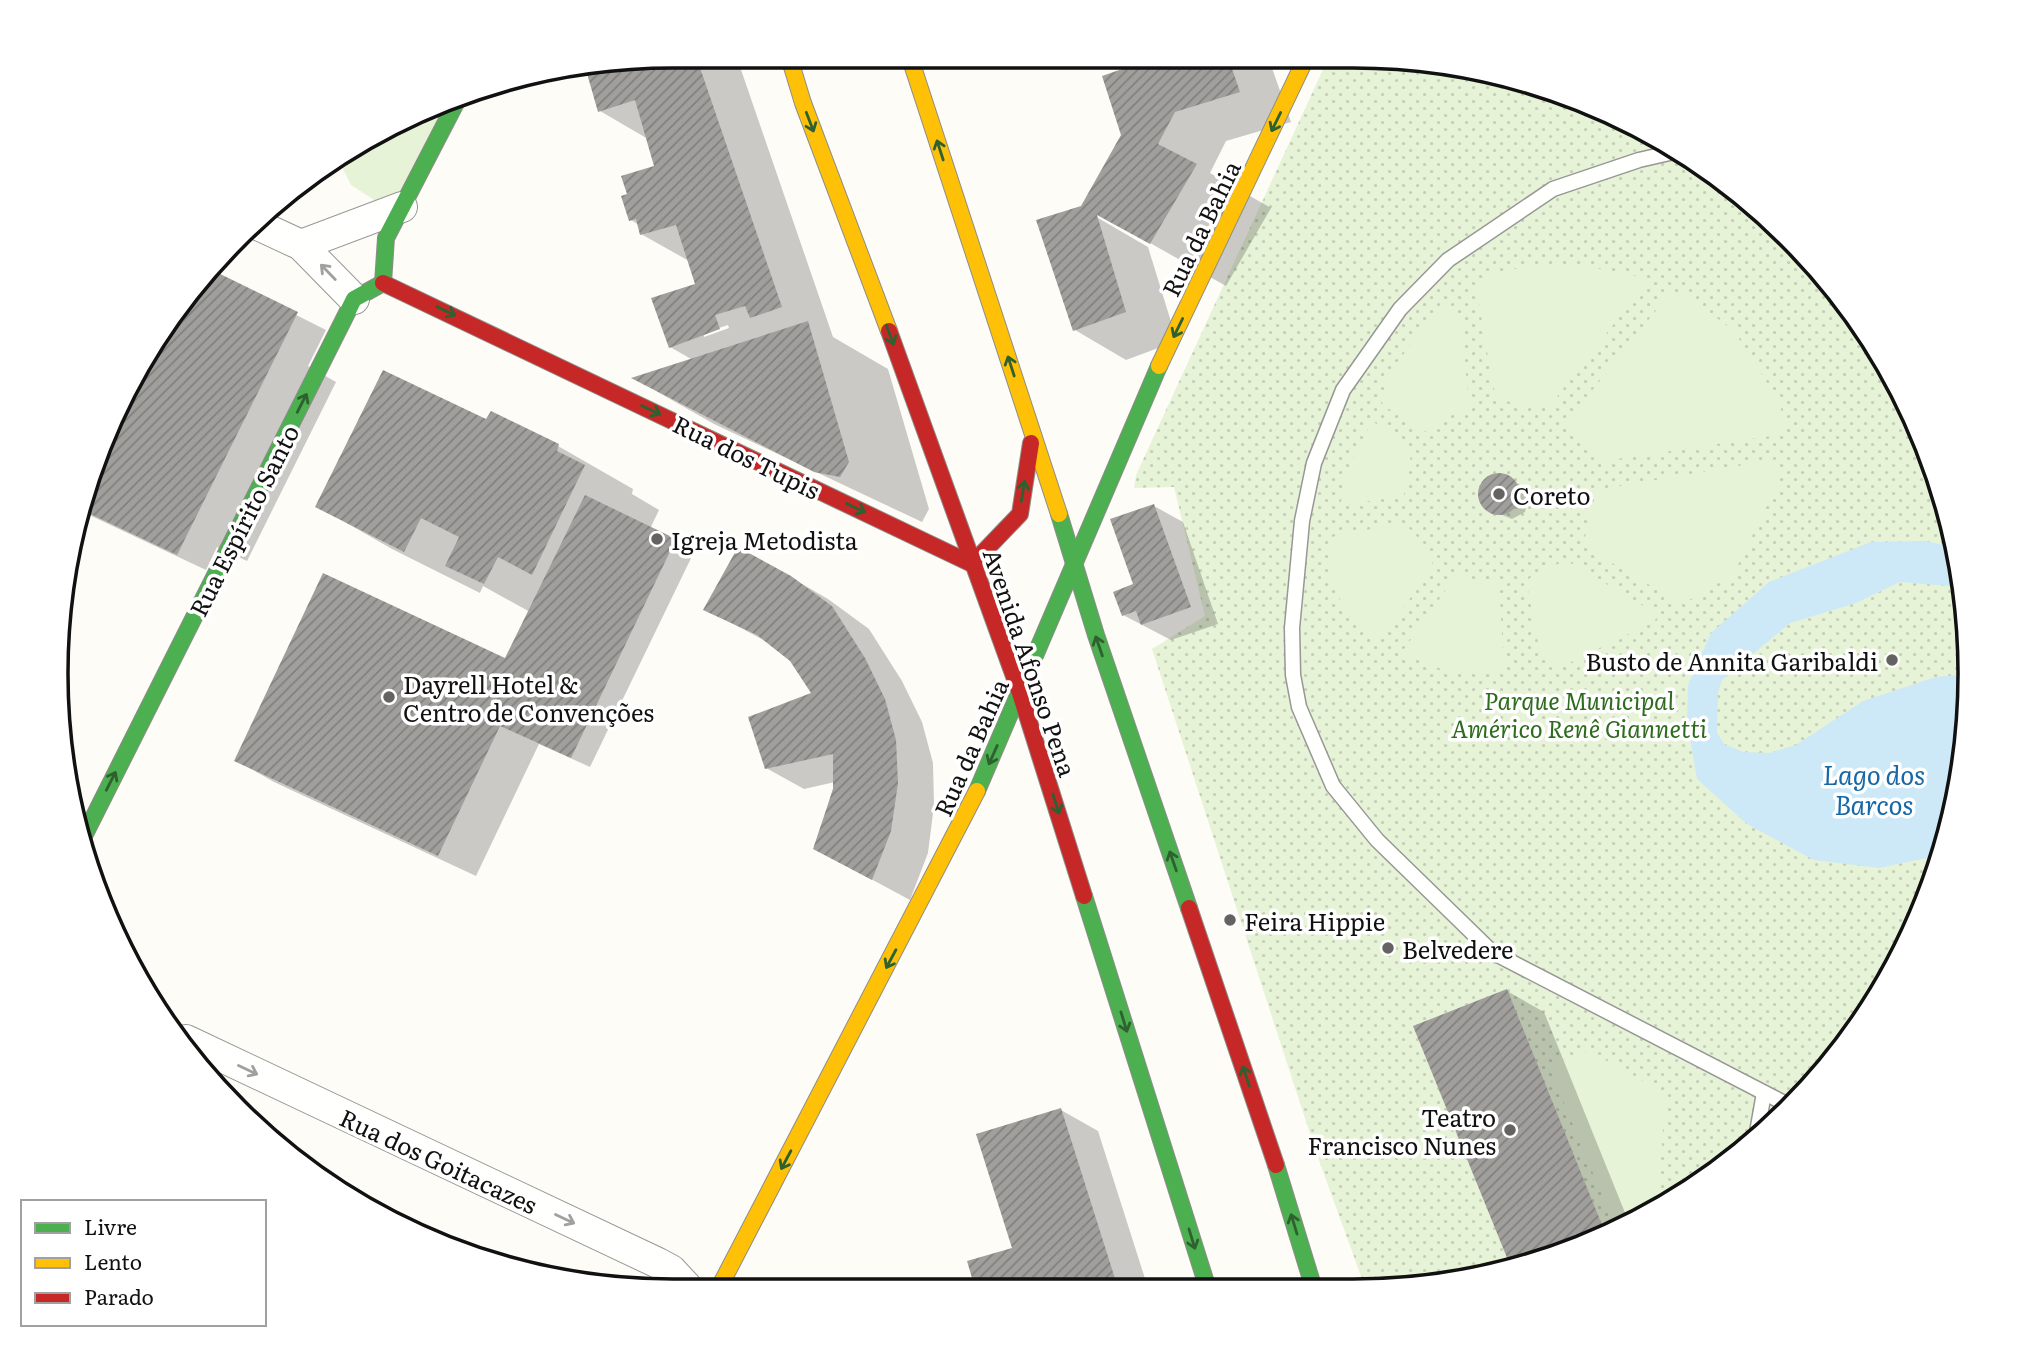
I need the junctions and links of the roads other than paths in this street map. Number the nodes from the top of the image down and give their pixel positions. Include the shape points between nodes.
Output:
1 (792, 68) edge
2 (913, 68) edge
3 (1293, 68) edge
4 (1302, 68) edge
5 (1296, 83) junction
6 (452, 110) edge
7 (1664, 154) edge
8 (402, 206) junction
9 (264, 228) edge
10 (302, 245) junction
11 (383, 283) junction
12 (354, 299) junction
13 (1032, 431) junction
14 (1110, 480) junction
15 (1086, 484) dead end
16 (1075, 563) junction
17 (972, 564) junction
18 (1020, 693) junction
19 (88, 827) edge
20 (195, 1044) edge
21 (1763, 1093) junction
22 (1780, 1101) edge
23 (1758, 1123) edge
24 (679, 1279) edge
25 (724, 1279) edge
26 (1205, 1279) edge
27 (1311, 1279) edge

1 -> 17 street, Avenida Afonso Pena
13 -> 2 street
3 - 5 street
4 - 5 street, Rua da Bahia
5 -> 14 street, Rua da Bahia via 1147,392
6 - 8 street
7 - 21 lane via 1553,189 1448,260 1400,309 1343,390 1314,463 1302,521 1292,628 1293,675 1299,707 1333,786 1377,840 1492,952
8 - 10 street
8 - 11 street via 386,238
9 - 10 street
12 -> 10 street
11 - 12 street
11 -> 17 street, Rua dos Tupis
19 -> 12 street, Rua Espírito Santo
13 - 16 street via 1057,490
17 -> 13 street via 1020,514
14 - 15 street
14 - 16 street, Rua da Bahia
16 - 18 street, Rua da Bahia
27 -> 16 street
17 - 18 street, Avenida Afonso Pena
18 -> 25 street, Rua da Bahia via 967,814
18 -> 26 street, Avenida Afonso Pena
20 -> 24 street, Rua dos Goitacazes via 671,1270
21 - 22 lane
21 - 23 lane

